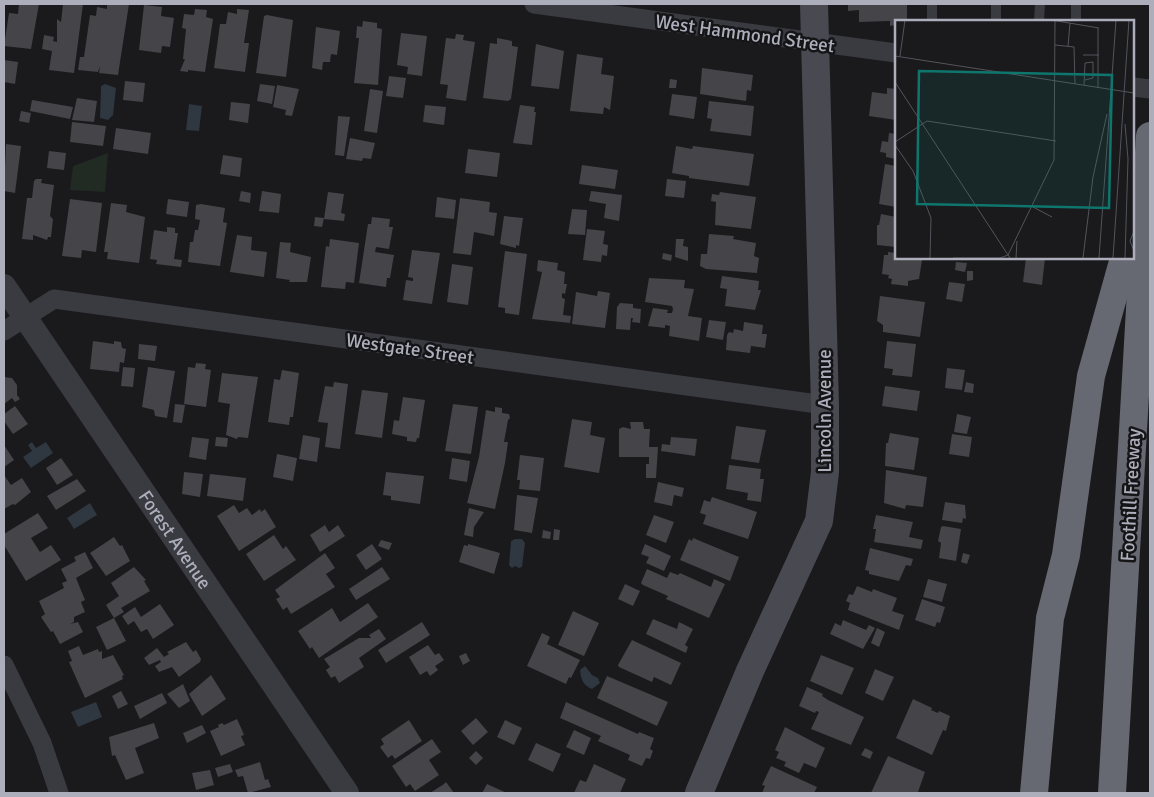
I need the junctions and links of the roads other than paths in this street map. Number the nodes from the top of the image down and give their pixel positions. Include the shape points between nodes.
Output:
1 (534, 4) edge
2 (814, 4) edge
3 (932, 4) edge
4 (996, 4) edge
5 (1040, 4) edge
6 (1076, 4) edge
7 (932, 20) edge
8 (996, 20) edge
9 (1040, 20) edge
10 (1076, 20) edge
11 (816, 43) junction
12 (895, 53) edge
13 (1134, 86) edge
14 (1150, 89) edge
15 (1150, 136) edge
16 (1148, 170) junction
17 (1134, 222) edge
18 (1124, 259) edge
19 (4, 286) edge
20 (25, 317) junction
21 (4, 331) edge
22 (825, 405) junction
23 (4, 665) edge
24 (59, 793) edge
25 (347, 793) edge
26 (699, 793) edge
27 (1034, 793) edge
28 (1112, 793) edge

1 - 11 street, West Hammond Street
2 - 11 main road, Lincoln Avenue
3 - 7 lane
4 - 8 lane
5 - 9 lane
6 - 10 lane
11 - 12 street, West Hammond Street
11 - 22 main road, Lincoln Avenue
13 - 14 street
15 - 16 highway, Foothill Freeway
16 - 17 highway
16 - 28 highway, Foothill Freeway
18 - 27 highway via 1091,376 1066,555 1050,618
19 - 20 street, Forest Avenue
20 - 21 street, Westgate Street
20 - 22 street, Westgate Street via 54,299
20 - 25 street, Forest Avenue
22 - 26 main road, Lincoln Avenue via 825,472 819,521 750,671
23 - 24 street via 42,743

